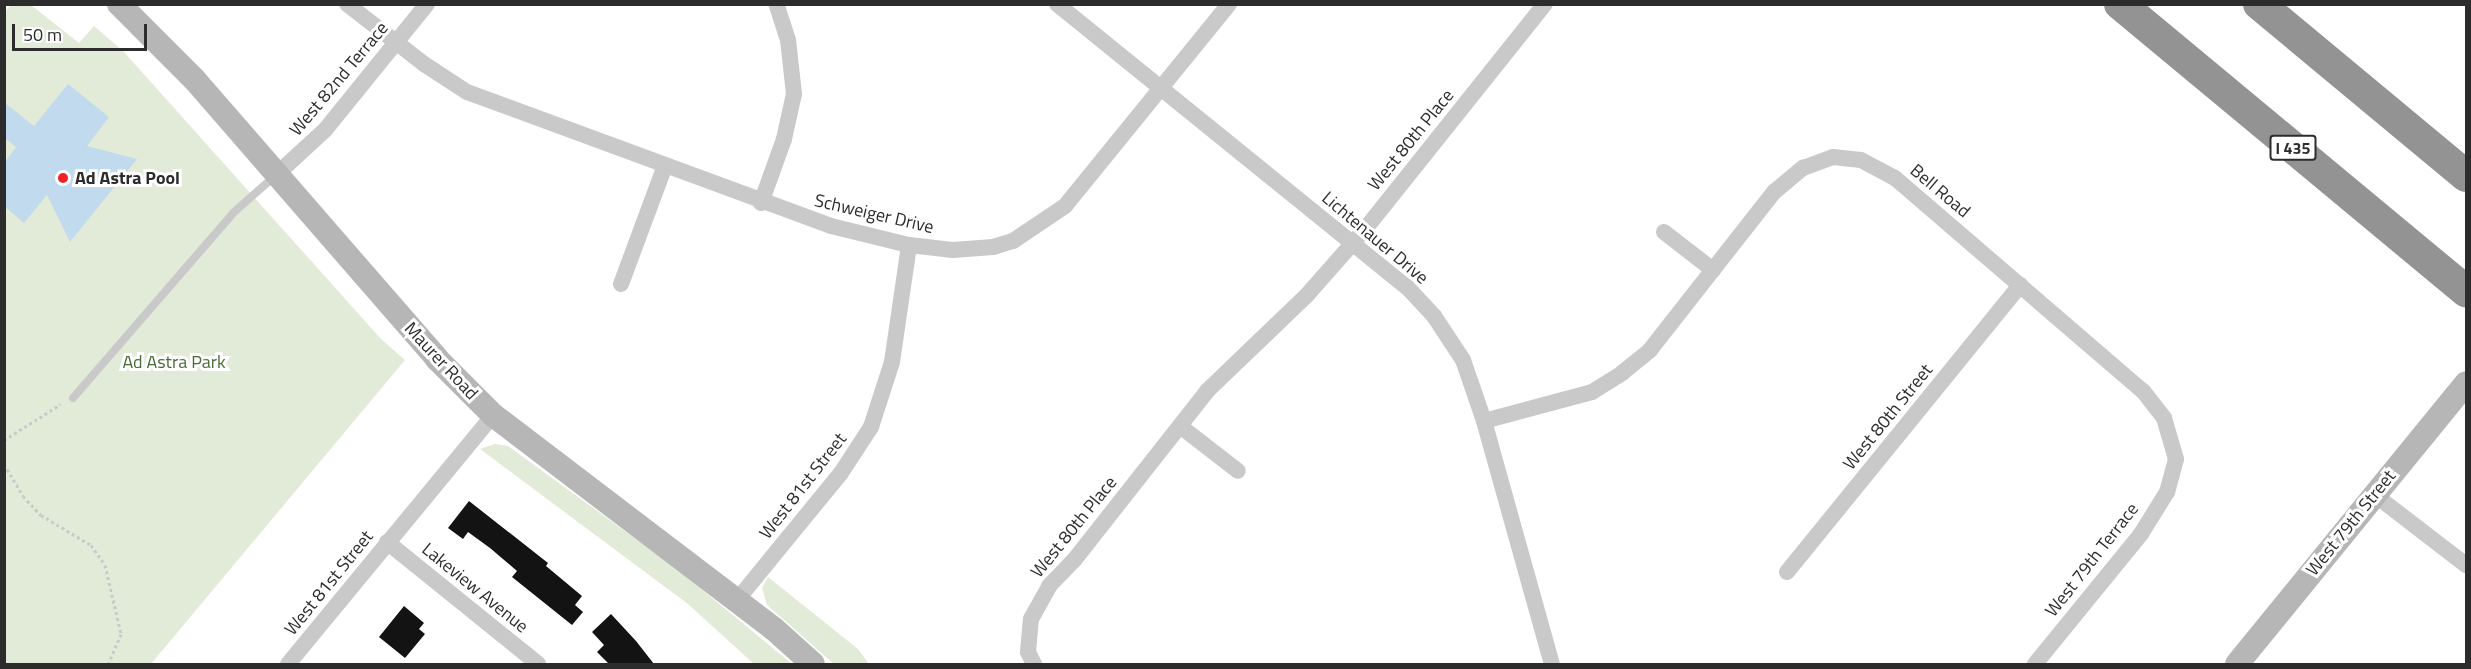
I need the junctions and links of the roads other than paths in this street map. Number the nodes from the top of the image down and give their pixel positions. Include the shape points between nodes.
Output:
1 (119, 4) edge
2 (347, 4) edge
3 (426, 4) edge
4 (776, 4) edge
5 (1057, 4) edge
6 (1229, 4) edge
7 (1545, 4) edge
8 (2120, 4) edge
9 (2259, 4) edge
10 (395, 43) junction
11 (1160, 88) junction
12 (665, 166) junction
13 (276, 175) junction
14 (2466, 176) edge
15 (761, 202) junction
16 (1664, 232) dead end
17 (1353, 243) junction
18 (909, 245) junction
19 (1713, 270) junction
20 (621, 284) dead end
21 (2020, 285) junction
22 (2466, 291) edge
23 (2466, 383) edge
24 (73, 398) road end
25 (493, 415) junction
26 (1484, 421) junction
27 (1180, 426) junction
28 (2170, 440) joint
29 (1238, 471) dead end
30 (2374, 495) junction
31 (387, 542) junction
32 (2466, 565) edge
33 (1787, 572) dead end
34 (737, 600) junction
35 (288, 664) edge
36 (538, 664) edge
37 (813, 664) edge
38 (1034, 664) edge
39 (1552, 664) edge
40 (2035, 664) edge
41 (2237, 664) edge

1 - 13 street, Maurer Road via 194,79
2 - 10 street, Schweiger Drive
3 - 10 street, West 82nd Terrace
4 - 15 street via 788,40 794,94 784,139
5 - 11 street, Lichtenauer Drive
6 - 11 street
7 - 17 street, West 80th Place
8 - 22 highway, I 435
9 - 14 highway
10 - 12 street, Schweiger Drive via 467,92
10 - 13 street, West 82nd Terrace via 325,130
11 - 17 street, Lichtenauer Drive
11 - 18 street, Schweiger Drive via 1065,206 1031,231 983,249
12 - 15 street, Schweiger Drive
12 - 20 street
13 - 24 lane via 233,213
13 - 25 street, Maurer Road via 437,359
15 - 18 street, Schweiger Drive via 831,226
16 - 19 street
17 - 26 street, Lichtenauer Drive via 1407,287 1434,316 1463,360
17 - 27 street, West 80th Place via 1307,295 1207,391
18 - 34 street, West 81st Street via 891,362 871,427 841,474
19 - 21 street, Bell Road via 1774,192 1803,168 1833,157 1861,159 1895,178
19 - 26 street, Bell Road via 1650,350 1622,373 1592,392
21 - 28 street, Bell Road via 2143,391 2164,418
21 - 33 street, West 80th Street
23 - 30 street, West 79th Street
25 - 31 street, West 81st Street
25 - 34 street, Maurer Road
26 - 39 street, Lichtenauer Drive
27 - 29 street
27 - 38 street, West 80th Place via 1075,559 1048,586 1031,619 1028,652
28 - 40 street, West 79th Terrace via 2176,459 2166,492 2141,534
30 - 32 street
30 - 41 street, West 79th Street
31 - 35 street, West 81st Street
31 - 36 street, Lakeview Avenue
34 - 37 street, Maurer Road

